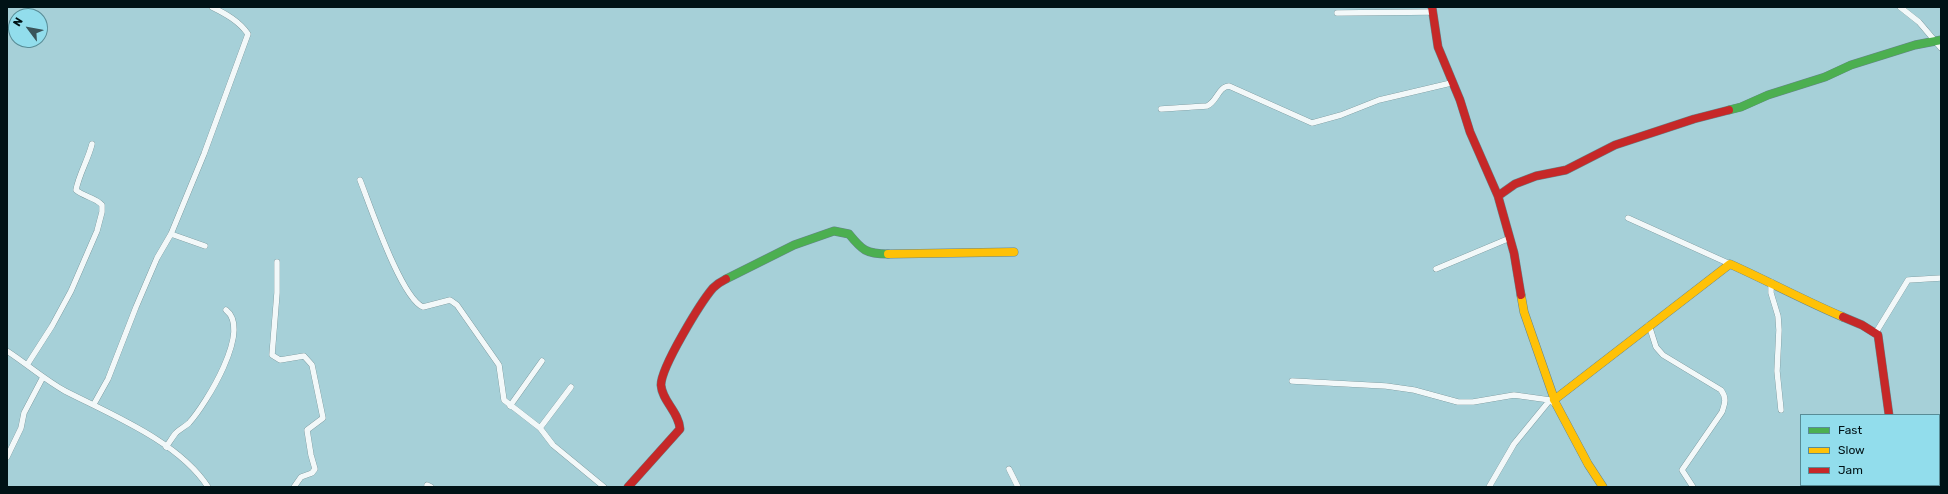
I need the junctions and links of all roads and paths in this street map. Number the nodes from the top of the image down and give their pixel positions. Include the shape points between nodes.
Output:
1 (212, 7) edge
2 (1900, 7) edge
3 (1432, 9) edge
4 (1337, 13) dead end
5 (1939, 43) edge
6 (1451, 83) junction
7 (1161, 109) dead end
8 (92, 144) dead end
9 (360, 180) dead end
10 (1498, 196) junction
11 (1628, 218) dead end
12 (171, 234) junction
13 (1510, 238) junction
14 (205, 246) dead end
15 (1014, 252) dead end
16 (277, 262) dead end
17 (1730, 264) junction
18 (1436, 269) dead end
19 (1941, 278) edge
20 (1771, 282) junction
21 (226, 310) dead end
22 (1648, 325) junction
23 (1875, 334) junction
24 (7, 351) edge
25 (542, 361) dead end
26 (27, 365) junction
27 (43, 377) junction
28 (1292, 381) dead end
29 (571, 387) dead end
30 (1553, 401) junction
31 (94, 404) junction
32 (510, 406) junction
33 (1781, 410) dead end
34 (1889, 414) edge
35 (540, 428) junction
36 (166, 447) junction
37 (7, 457) edge
38 (1009, 469) dead end
39 (208, 487) edge
40 (294, 487) edge
41 (604, 487) edge
42 (628, 487) edge
43 (1018, 487) edge
44 (1489, 487) edge
45 (1603, 487) edge
46 (1693, 487) edge

1 - 12 street via 228,14 248,34 204,154
2 - 5 street
3 - 4 street
3 - 6 street via 1436,38
5 - 10 street via 1915,45 1851,65 1741,107 1694,119 1615,145 1566,170 1536,176 1515,184
6 - 7 street via 1379,100 1312,123 1228,86 1221,89 1212,104 1207,106
6 - 10 street via 1460,100 1479,156
8 - 26 street via 88,160 77,181 76,190 102,205 100,221 71,291
9 - 32 street via 395,267 412,297 423,308 450,300 457,305 499,365 503,397
10 - 13 street
11 - 17 street
12 - 14 street
12 - 31 street via 157,258 108,379
13 - 18 street
13 - 30 street via 1524,312
15 - 42 street via 874,254 861,249 849,234 834,231 794,244 724,280 707,298 676,348 661,379 663,393 677,415 680,429
16 - 40 street via 272,355 280,360 304,356 312,365 323,418 308,430 310,455 315,469 301,477
17 - 20 street
17 - 22 street
19 - 23 street via 1908,280
20 - 23 street via 1816,306 1862,325
20 - 33 street via 1771,293 1778,316 1777,371
21 - 36 street via 232,315 235,324 229,357 189,423 175,433
22 - 30 street
22 - 46 street via 1656,347 1663,355 1721,390 1725,395 1726,401 1722,412 1682,470
23 - 34 street via 1878,334 1880,339
24 - 26 street
25 - 32 street
26 - 27 street
27 - 31 street
27 - 37 street via 24,413 21,428
28 - 30 street via 1386,386 1414,390 1458,402 1514,395
29 - 35 street
30 - 44 street via 1514,444
30 - 45 street
31 - 36 street via 145,431
32 - 35 street
35 - 41 street via 548,440
36 - 39 street via 194,468
38 - 43 street

